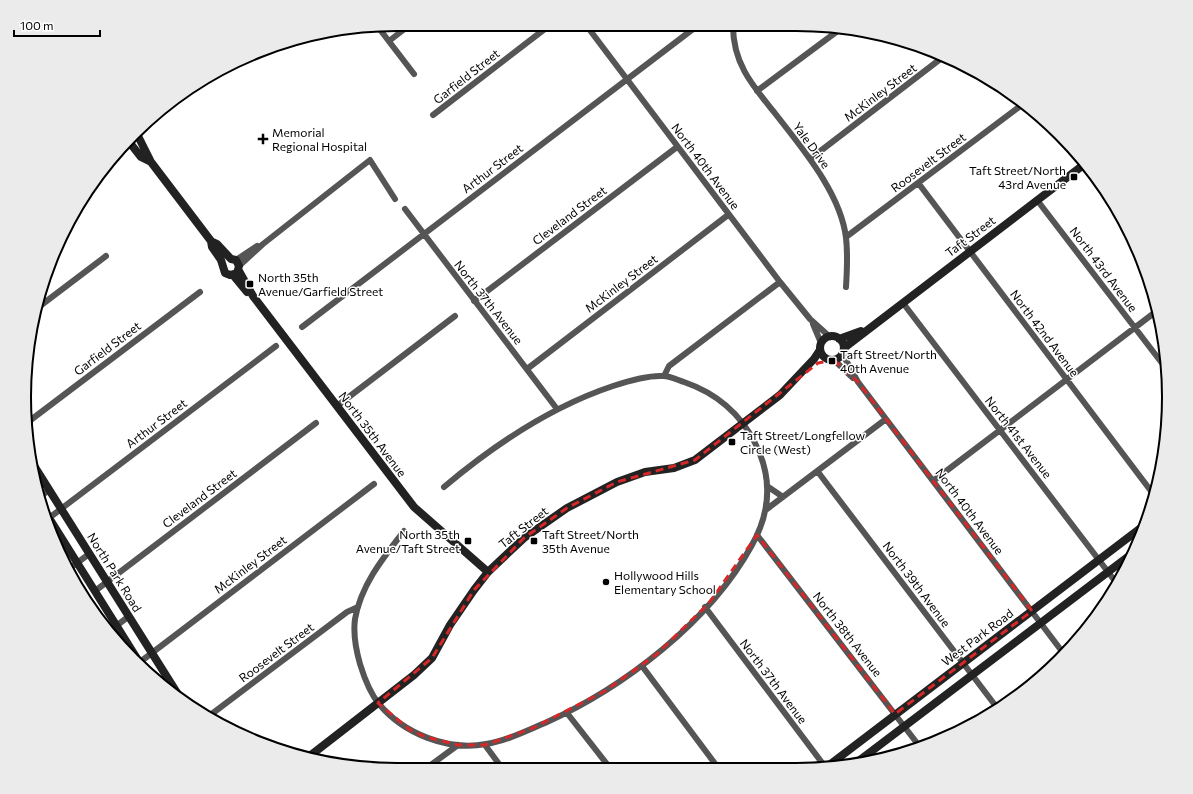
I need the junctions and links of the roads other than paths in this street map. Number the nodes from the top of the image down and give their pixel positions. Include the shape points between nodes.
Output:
1 (402, 31) edge
2 (542, 31) edge
3 (590, 31) edge
4 (691, 31) edge
5 (733, 31) edge
6 (382, 32) edge
7 (835, 33) edge
8 (389, 41) junction
9 (939, 60) edge
10 (414, 74) dead end
11 (627, 80) junction
12 (757, 92) junction
13 (1019, 107) edge
14 (433, 115) dead end
15 (139, 137) edge
16 (132, 145) edge
17 (677, 147) junction
18 (810, 159) junction
19 (151, 162) junction
20 (1080, 167) edge
21 (919, 184) junction
22 (395, 199) dead end
23 (1037, 200) junction
24 (404, 209) dead end
25 (728, 215) junction
26 (423, 234) junction
27 (846, 237) junction
28 (211, 241) junction
29 (970, 251) junction
30 (106, 256) dead end
31 (223, 265) junction
32 (236, 266) junction
33 (780, 282) junction
34 (846, 287) dead end
35 (200, 292) dead end
36 (474, 301) junction
37 (902, 303) junction
38 (43, 304) edge
39 (1153, 314) edge
40 (455, 316) dead end
41 (810, 319) junction
42 (302, 327) dead end
43 (1135, 327) junction
44 (870, 328) junction
45 (830, 336) junction
46 (839, 339) junction
47 (276, 346) dead end
48 (821, 346) junction
49 (843, 351) junction
50 (831, 359) junction
51 (1160, 360) edge
52 (527, 369) junction
53 (664, 376) junction
54 (796, 379) junction
55 (1067, 380) junction
56 (858, 382) junction
57 (337, 406) junction
58 (557, 409) junction
59 (32, 419) edge
60 (886, 419) junction
61 (316, 423) dead end
62 (744, 423) junction
63 (1000, 431) junction
64 (818, 472) junction
65 (39, 474) edge
66 (933, 482) junction
67 (374, 484) dead end
68 (767, 486) junction
69 (444, 487) dead end
70 (49, 490) junction
71 (1150, 490) edge
72 (44, 494) edge
73 (784, 497) junction
74 (61, 509) junction
75 (767, 509) junction
76 (51, 517) edge
77 (404, 531) dead end
78 (1136, 531) edge
79 (57, 532) edge
80 (757, 535) junction
81 (89, 554) junction
82 (1099, 560) junction
83 (1123, 560) edge
84 (77, 563) junction
85 (73, 566) edge
86 (488, 572) junction
87 (1108, 572) junction
88 (1113, 579) edge
89 (106, 582) junction
90 (95, 590) junction
91 (358, 607) junction
92 (705, 607) junction
93 (1032, 611) junction
94 (128, 616) junction
95 (1041, 624) junction
96 (114, 627) edge
97 (121, 636) edge
98 (1061, 650) edge
99 (152, 653) junction
100 (144, 662) edge
101 (963, 662) junction
102 (642, 666) junction
103 (972, 675) junction
104 (163, 678) edge
105 (378, 703) junction
106 (994, 704) edge
107 (213, 713) edge
108 (567, 713) junction
109 (895, 714) junction
110 (904, 726) junction
111 (917, 743) edge
112 (458, 745) junction
113 (485, 745) junction
114 (313, 753) edge
115 (865, 756) edge
116 (834, 761) edge
117 (820, 762) edge
118 (433, 763) edge
119 (498, 763) edge
120 (606, 763) edge
121 (715, 763) edge

1 - 8 street
2 - 14 street, Garfield Street
3 - 11 street, North 40th Avenue
4 - 11 street, Arthur Street
5 - 12 street, Yale Drive via 736,55
6 - 8 street
7 - 12 street
8 - 10 street
9 - 18 street, McKinley Street
11 - 17 street, North 40th Avenue
11 - 26 street, Arthur Street
12 - 18 street, Yale Drive
13 - 21 street, Roosevelt Street
15 - 19 street, North 35th Avenue
16 - 19 street, North 35th Avenue via 141,157
17 - 25 street, North 40th Avenue
17 - 36 street, Cleveland Street
18 - 27 street, Yale Drive via 829,188
19 - 28 street, North 35th Avenue
20 - 23 street, Taft Street
21 - 27 street, Roosevelt Street
21 - 29 street, North 42nd Avenue
22 - 32 street via 370,160
23 - 29 street, Taft Street
23 - 43 street, North 43rd Avenue
24 - 26 street, North 37th Avenue
25 - 33 street, North 40th Avenue
25 - 52 street, McKinley Street
26 - 36 street, North 37th Avenue
26 - 42 street, Arthur Street
27 - 34 street, Yale Drive
28 - 31 street, North 35th Avenue
28 - 32 street, North 35th Avenue via 217,244
29 - 37 street, Taft Street
29 - 55 street, North 42nd Avenue
30 - 38 street
31 - 32 street via 226,260
31 - 32 street, North 35th Avenue via 225,273
32 - 57 street, North 35th Avenue via 253,296
33 - 41 street, North 40th Avenue
33 - 53 street via 669,366
35 - 59 street, Garfield Street
36 - 52 street, North 37th Avenue
37 - 44 street, Taft Street
37 - 63 street, North 41st Avenue
39 - 43 street
40 - 57 street
41 - 45 street, North 40th Avenue
41 - 48 street, North 40th Avenue
43 - 51 street, North 43rd Avenue
43 - 55 street
44 - 46 street, Taft Street
44 - 49 street, Taft Street
45 - 46 street
45 - 48 street
46 - 49 street
47 - 74 street, Arthur Street
48 - 50 street via 823,355
48 - 54 street, Taft Street
49 - 50 street
49 - 56 street, North 40th Avenue
50 - 54 street, Taft Street via 818,363
50 - 56 street, North 40th Avenue
52 - 58 street, North 37th Avenue
53 - 58 street via 626,382
53 - 62 street via 700,388 719,398
54 - 62 street, Taft Street
55 - 63 street
55 - 71 street, North 42nd Avenue
56 - 60 street, North 40th Avenue
57 - 86 street, North 35th Avenue via 414,507
58 - 69 street via 504,440
60 - 64 street
60 - 66 street, North 40th Avenue
61 - 89 street, Cleveland Street
62 - 68 street via 759,450
62 - 86 street, Taft Street via 705,454 686,465 631,476 567,508 524,538
63 - 66 street
63 - 82 street, North 41st Avenue
64 - 73 street
64 - 101 street, North 39th Avenue
65 - 70 street, North Park Road
66 - 93 street, North 40th Avenue
67 - 99 street, McKinley Street
68 - 73 street
68 - 75 street
70 - 72 street
70 - 74 street, North Park Road
73 - 75 street
74 - 76 street, Arthur Street
74 - 81 street, North Park Road
75 - 80 street
77 - 91 street via 376,568
78 - 82 street, West Park Road
79 - 84 street
80 - 92 street via 734,572
80 - 109 street, North 38th Avenue
81 - 84 street
81 - 89 street, North Park Road
82 - 87 street, North 41st Avenue
82 - 93 street, West Park Road
83 - 87 street
84 - 85 street
84 - 90 street
86 - 105 street, Taft Street via 462,605 432,658
87 - 88 street, North 41st Avenue
87 - 95 street
89 - 90 street, Cleveland Street
89 - 94 street, North Park Road
90 - 96 street
91 - 105 street via 354,622 354,639 365,678
91 - 107 street, Roosevelt Street via 347,612
92 - 102 street via 668,645
92 - 117 street, North 37th Avenue
93 - 95 street, North 40th Avenue
93 - 101 street, West Park Road
94 - 96 street
94 - 99 street, North Park Road
95 - 98 street, North 40th Avenue
95 - 103 street
96 - 97 street
99 - 100 street, McKinley Street
99 - 104 street, North Park Road
101 - 103 street, North 39th Avenue
101 - 109 street, West Park Road
102 - 108 street
102 - 121 street
103 - 106 street, North 39th Avenue
103 - 110 street
105 - 112 street via 410,730
105 - 114 street, Taft Street
108 - 113 street
108 - 120 street
109 - 110 street, North 38th Avenue
109 - 116 street, West Park Road
110 - 111 street, North 38th Avenue
110 - 115 street
112 - 113 street
112 - 118 street
113 - 119 street

